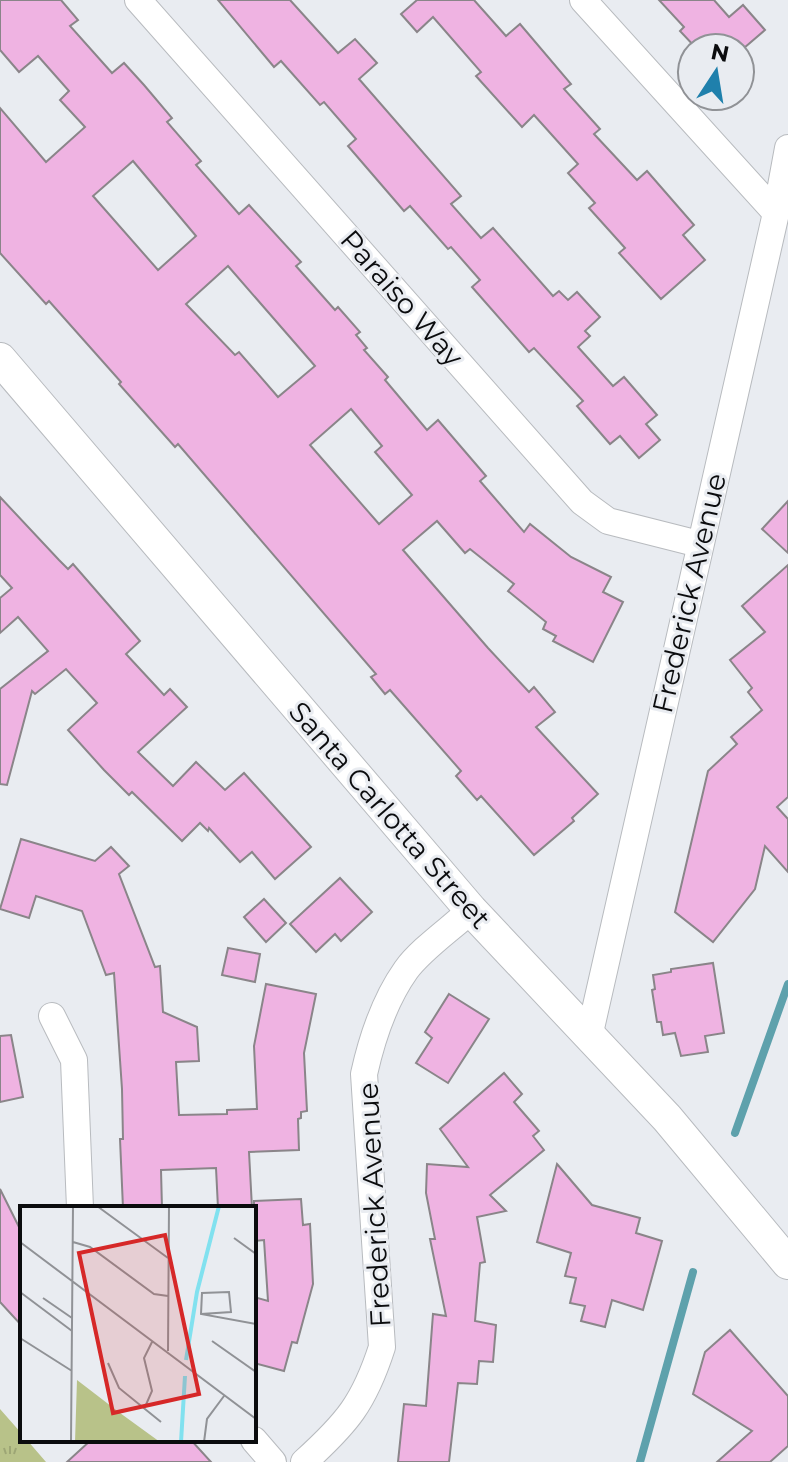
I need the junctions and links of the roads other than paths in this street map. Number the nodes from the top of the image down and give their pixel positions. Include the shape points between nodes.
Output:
1 (138, 0) edge
2 (583, 0) edge
3 (788, 148) edge
4 (776, 213) junction
5 (0, 359) edge
6 (699, 544) junction
7 (471, 910) junction
8 (52, 1016) dead end
9 (589, 1037) junction
10 (80, 1206) edge
11 (788, 1263) edge
12 (256, 1442) edge
13 (273, 1462) edge
14 (304, 1462) edge

1 - 6 street, Paraiso Way via 582,502 608,521
2 - 4 street
3 - 4 street, Frederick Avenue
4 - 6 street, Frederick Avenue
5 - 7 street, Santa Carlotta Street
6 - 9 street, Frederick Avenue
7 - 9 street, Santa Carlotta Street
7 - 14 street, Frederick Avenue via 407,968 371,1042 364,1074 382,1347 354,1413
8 - 10 street via 74,1060
9 - 11 street, Santa Carlotta Street via 667,1118
12 - 13 street

